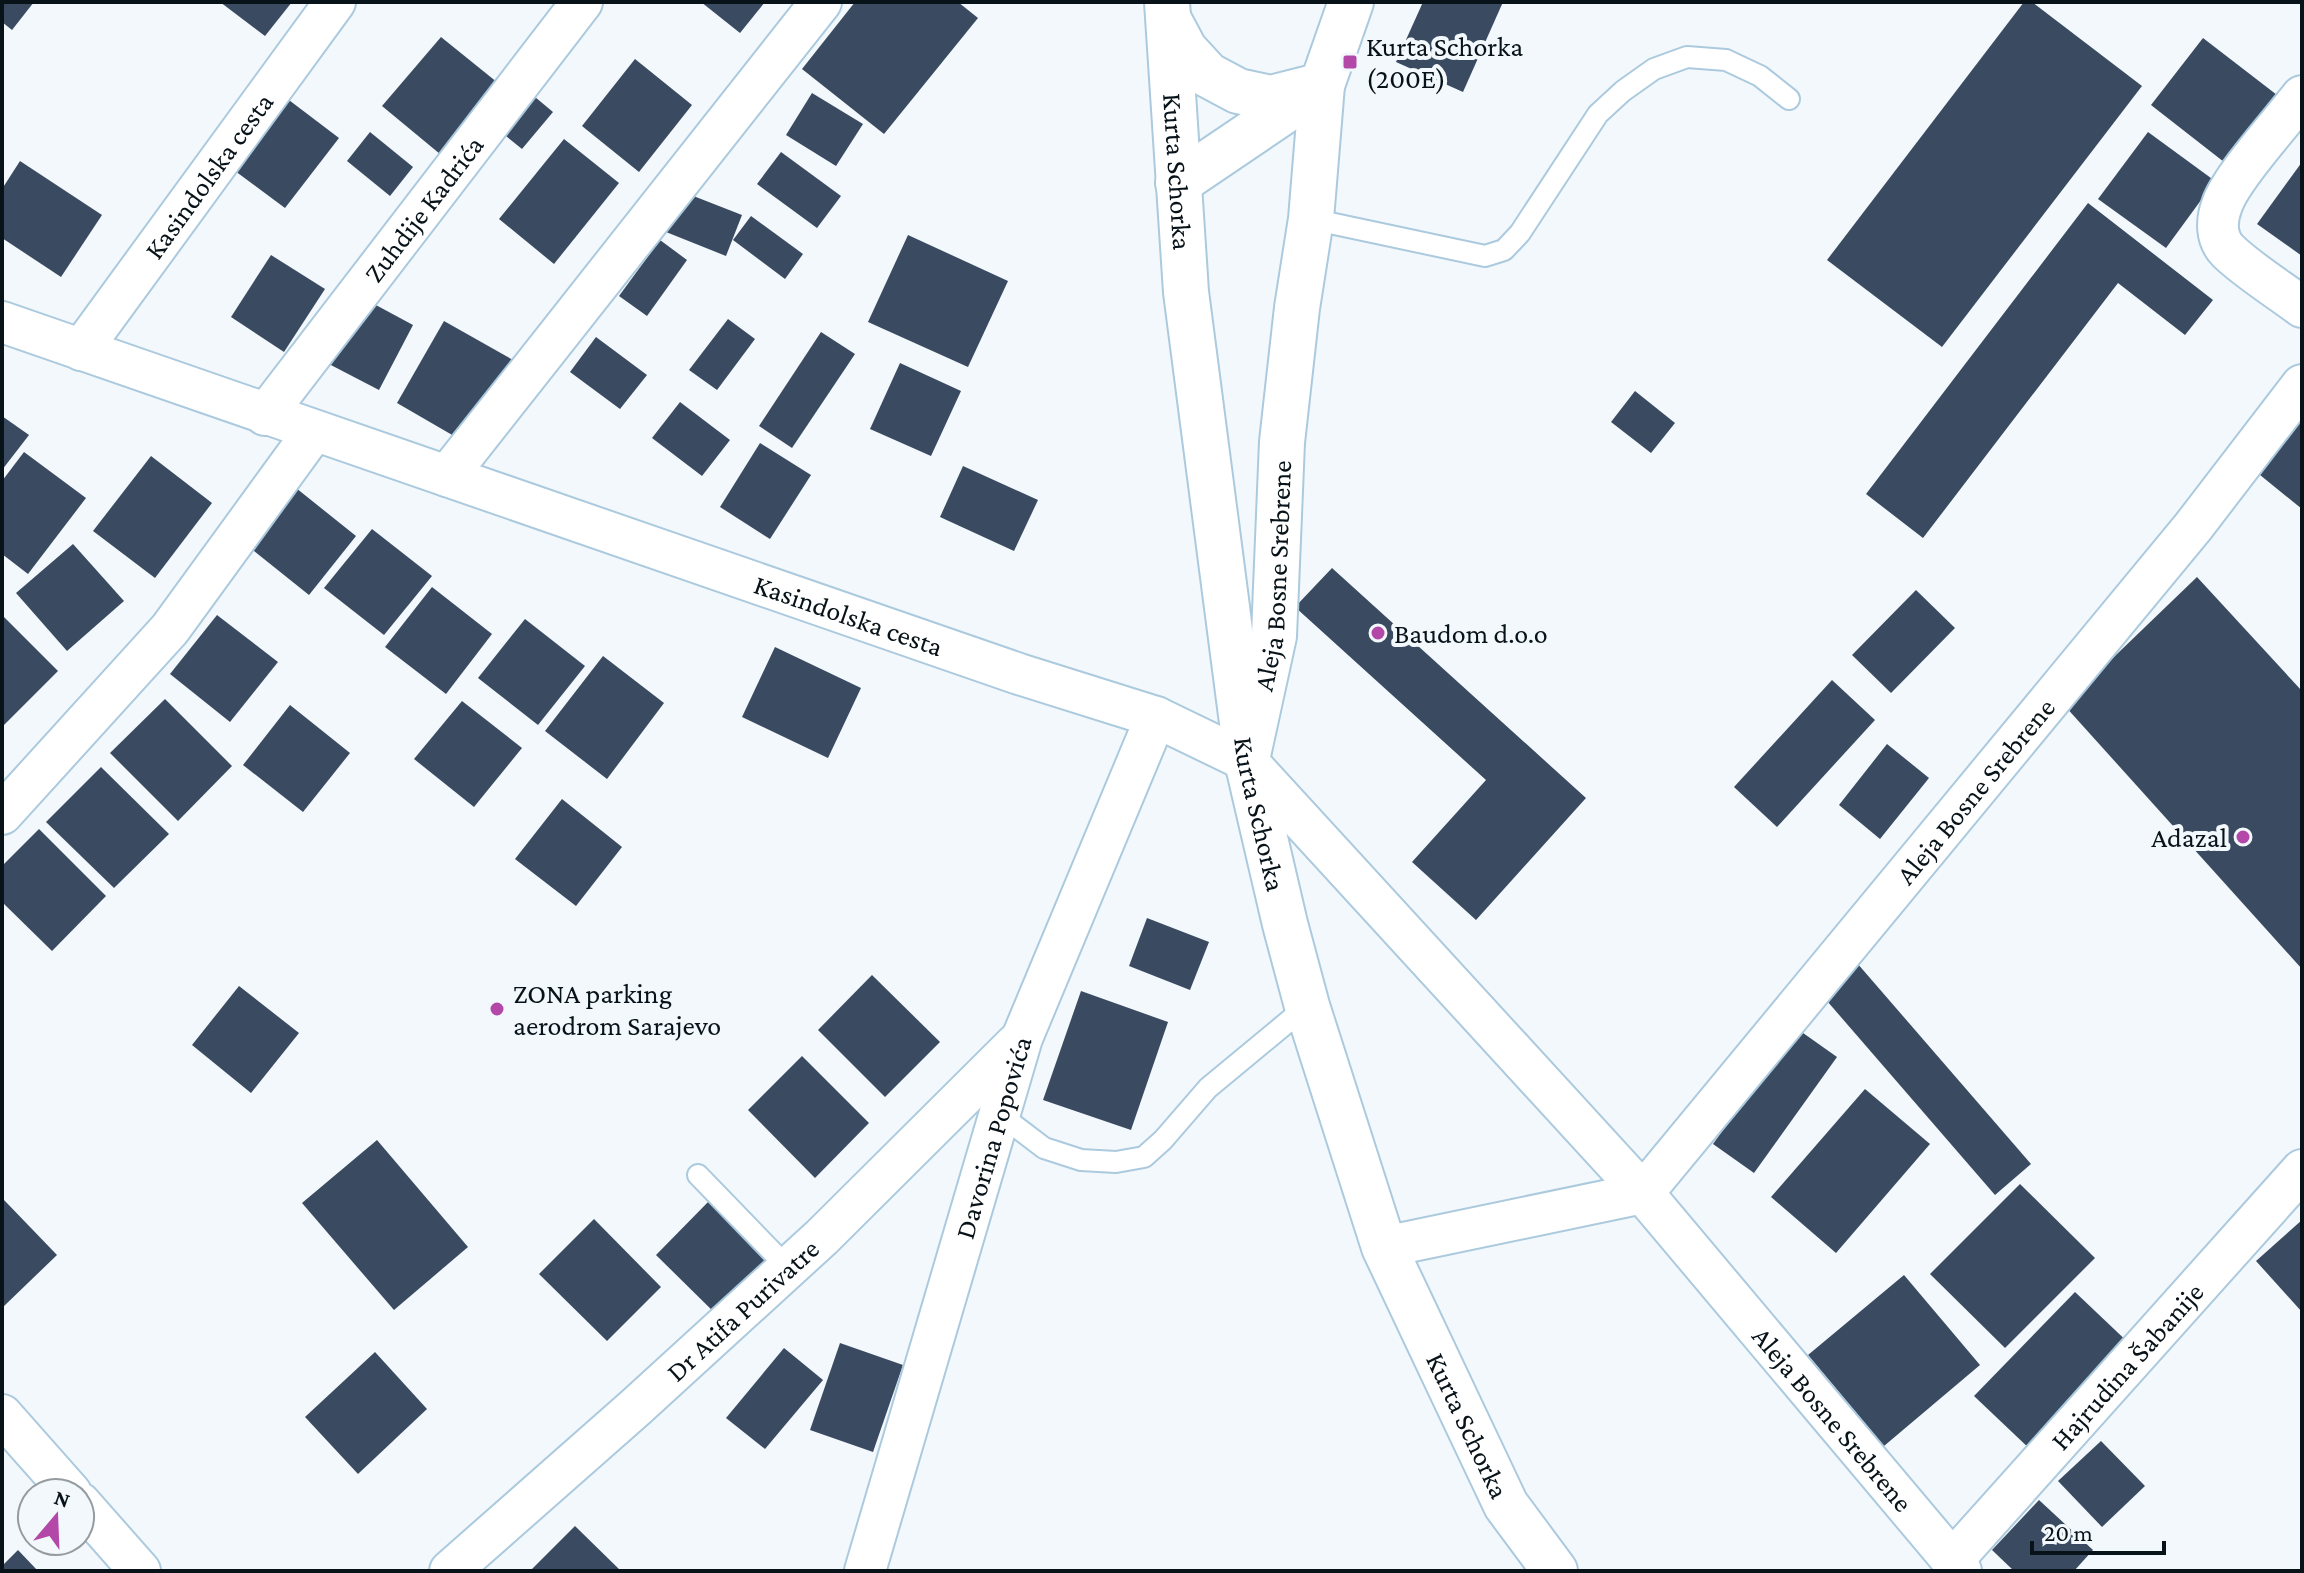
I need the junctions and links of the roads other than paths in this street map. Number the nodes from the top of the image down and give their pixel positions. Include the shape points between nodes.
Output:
1 (335, 2) edge
2 (582, 2) edge
3 (821, 2) edge
4 (1351, 2) edge
5 (1168, 11) edge
6 (1322, 85) junction
7 (2302, 96) edge
8 (1789, 99) dead end
9 (1178, 183) junction
10 (1311, 219) junction
11 (2302, 307) edge
12 (2, 322) edge
13 (81, 350) junction
14 (2302, 385) edge
15 (265, 415) junction
16 (314, 431) junction
17 (447, 476) junction
18 (1156, 717) junction
19 (1247, 761) junction
20 (2, 814) edge
21 (1307, 1006) junction
22 (1022, 1038) junction
23 (998, 1113) junction
24 (2302, 1170) edge
25 (698, 1175) dead end
26 (1643, 1193) junction
27 (1384, 1247) junction
28 (788, 1268) junction
29 (2, 1415) edge
30 (57, 1477) edge
31 (96, 1521) edge
32 (1956, 1566) edge
33 (140, 1571) edge
34 (450, 1571) edge
35 (865, 1571) edge
36 (1555, 1571) edge

1 - 13 street, Kasindolska cesta
2 - 15 street, Zuhdije Kadrića
3 - 17 street
4 - 6 main road, Aleja Bosne Srebrene
5 - 6 main road via 1185,50 1208,75 1238,91 1271,98
5 - 9 main road, Kurta Schorka
6 - 9 main road
6 - 10 main road, Aleja Bosne Srebrene
7 - 11 street via 2234,184 2218,221 2219,237 2228,251
8 - 10 lane via 1760,76 1726,60 1687,57 1654,69 1598,114 1520,233 1504,250 1485,256
9 - 19 main road, Kurta Schorka via 1186,292
10 - 19 main road, Aleja Bosne Srebrene via 1282,442 1274,636
12 - 13 street, Kasindolska cesta
13 - 15 street, Kasindolska cesta
14 - 26 street, Aleja Bosne Srebrene via 2193,527
15 - 16 street, Kasindolska cesta
16 - 17 street, Kasindolska cesta
16 - 20 street via 170,629
17 - 18 street, Kasindolska cesta
18 - 19 street, Kasindolska cesta
18 - 22 street, Davorina Popovića
19 - 21 main road, Kurta Schorka
19 - 26 street, Aleja Bosne Srebrene
21 - 23 lane via 1208,1088 1144,1157 1081,1160 1044,1148
21 - 27 main road, Kurta Schorka
22 - 23 street, Davorina Popovića
22 - 28 street, Dr Atifa Purivatre
23 - 35 street, Davorina Popovića
24 - 32 street, Hajrudina Šabanije
25 - 28 lane
26 - 27 street
26 - 32 street, Aleja Bosne Srebrene
27 - 36 main road, Kurta Schorka via 1506,1505
28 - 34 street, Dr Atifa Purivatre
29 - 30 street
31 - 33 street

